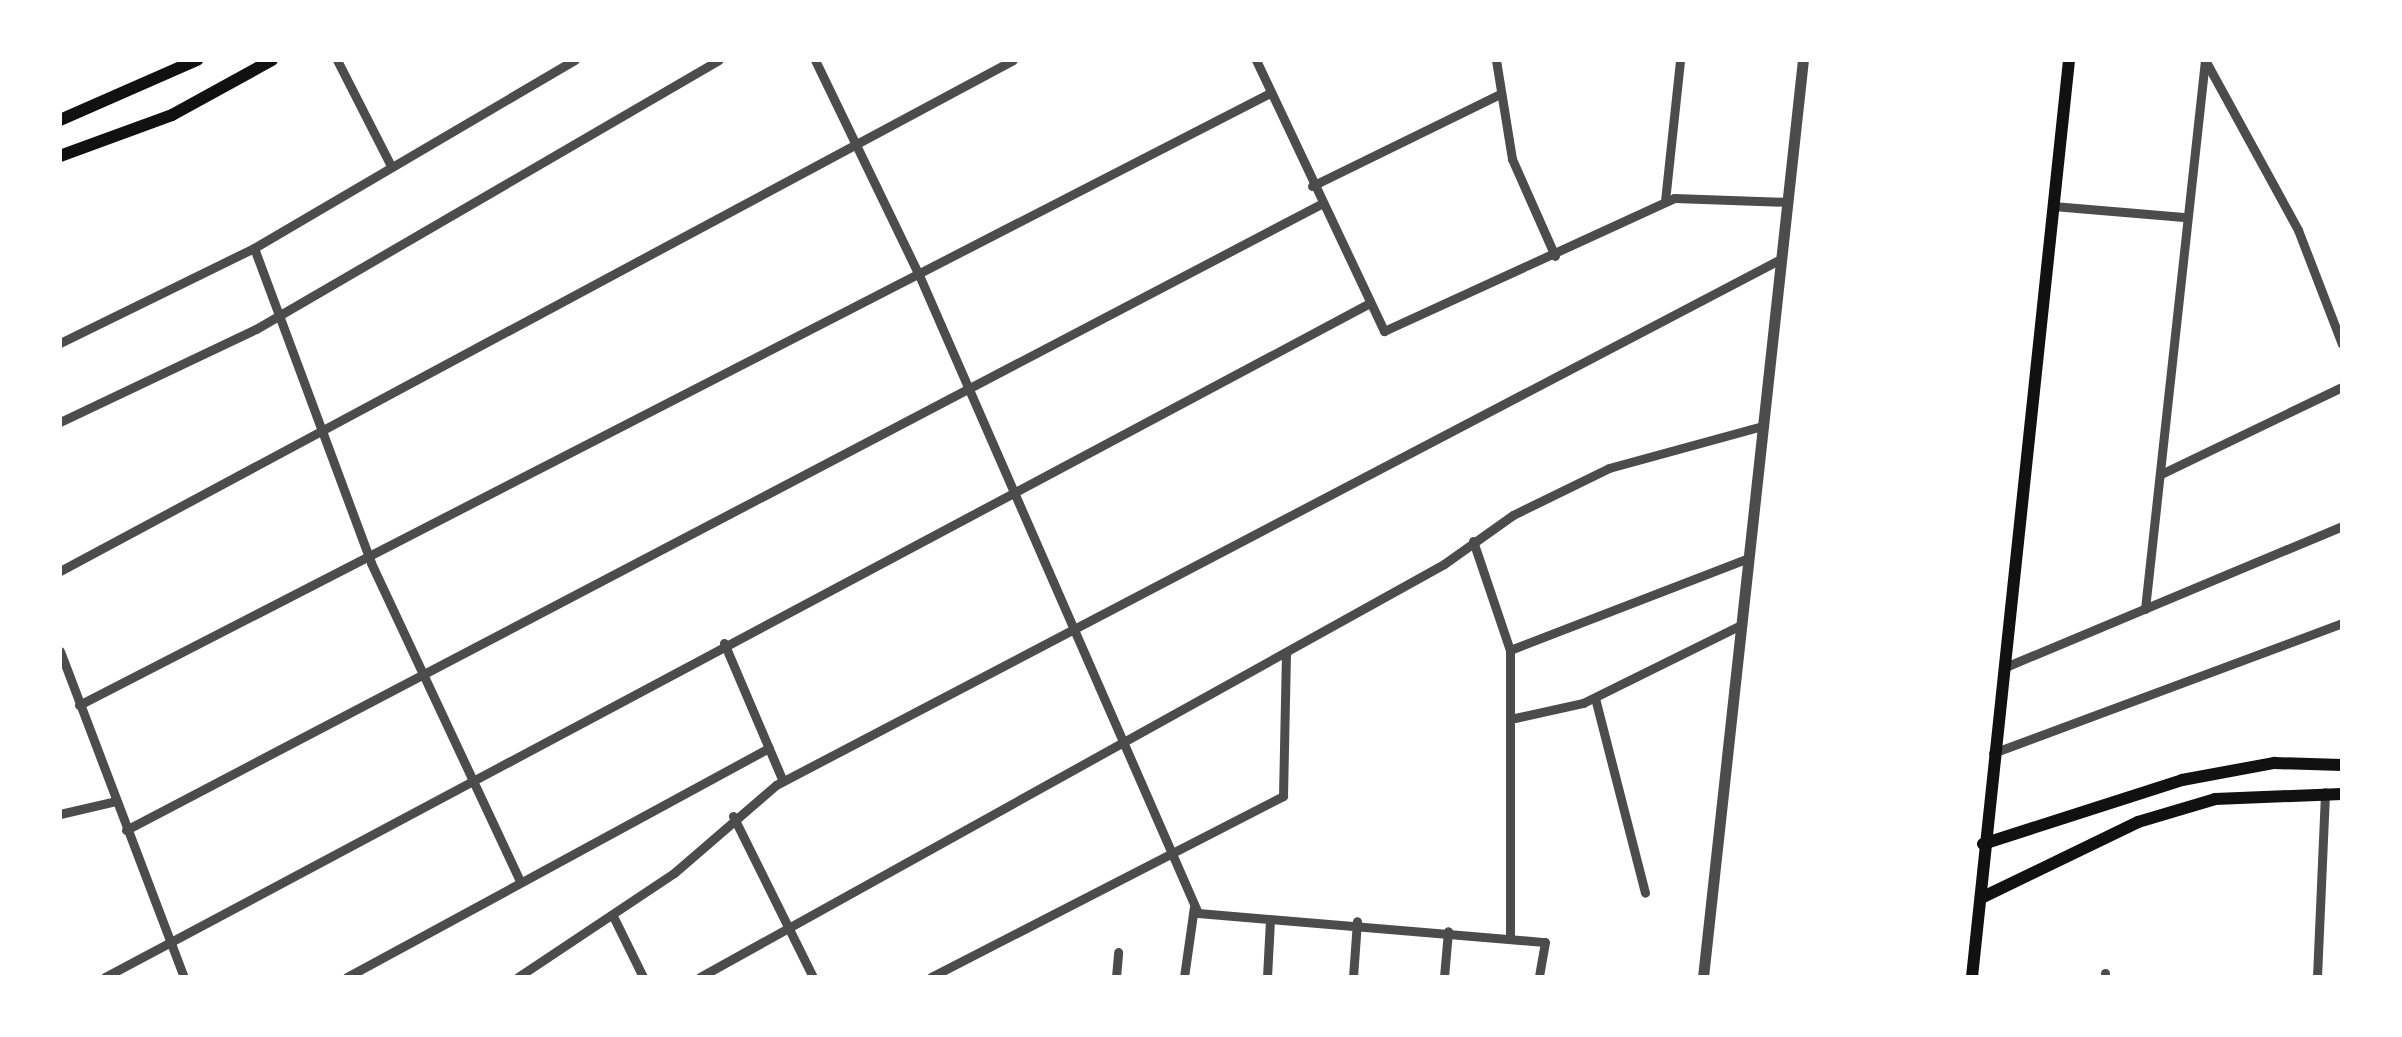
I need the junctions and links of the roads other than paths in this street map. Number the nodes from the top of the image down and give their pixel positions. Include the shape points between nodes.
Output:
1 (197, 60) edge
2 (272, 60) edge
3 (337, 60) edge
4 (575, 60) edge
5 (719, 60) edge
6 (815, 60) edge
7 (1013, 60) edge
8 (1256, 60) edge
9 (1496, 60) edge
10 (1680, 60) edge
11 (1803, 60) edge
12 (2069, 60) edge
13 (2205, 60) edge
14 (1270, 92) junction
15 (1498, 95) junction
16 (60, 120) edge
17 (853, 144) junction
18 (60, 156) edge
19 (391, 166) junction
20 (1312, 186) junction
21 (1665, 201) junction
22 (1788, 202) junction
23 (1320, 204) junction
24 (2053, 206) junction
25 (2184, 217) junction
26 (254, 248) junction
27 (1554, 256) junction
28 (1782, 259) junction
29 (920, 274) junction
30 (1368, 304) junction
31 (280, 314) junction
32 (60, 344) edge
33 (2342, 344) edge
34 (966, 386) junction
35 (2342, 387) edge
36 (60, 422) edge
37 (1763, 426) junction
38 (321, 430) junction
39 (2161, 474) junction
40 (1006, 490) junction
41 (2342, 526) edge
42 (1473, 540) junction
43 (369, 555) junction
44 (1748, 558) junction
45 (60, 572) edge
46 (2145, 609) junction
47 (2342, 623) edge
48 (1074, 626) junction
49 (1741, 626) junction
50 (724, 642) junction
51 (1510, 650) junction
52 (60, 651) edge
53 (1286, 653) junction
54 (2001, 669) junction
55 (422, 674) junction
56 (75, 693) junction
57 (60, 696) edge
58 (1595, 698) junction
59 (79, 705) junction
60 (1516, 718) junction
61 (1124, 744) junction
62 (769, 748) junction
63 (1993, 753) junction
64 (2342, 764) edge
65 (472, 779) junction
66 (782, 781) junction
67 (2324, 792) junction
68 (2342, 794) edge
69 (116, 801) junction
70 (60, 814) edge
71 (733, 816) junction
72 (126, 830) junction
73 (1983, 844) junction
74 (1171, 852) junction
75 (520, 881) junction
76 (1645, 892) dead end
77 (1982, 898) junction
78 (1194, 907) junction
79 (613, 916) junction
80 (1270, 920) junction
81 (1357, 921) junction
82 (792, 926) junction
83 (1448, 931) junction
84 (1510, 938) junction
85 (168, 944) junction
86 (1118, 952) dead end
87 (350, 976) edge
88 (104, 977) edge
89 (184, 977) edge
90 (518, 977) edge
91 (643, 977) edge
92 (700, 977) edge
93 (814, 977) edge
94 (931, 977) edge
95 (1116, 977) edge
96 (1184, 977) edge
97 (1266, 977) edge
98 (1354, 977) edge
99 (1444, 977) edge
100 (1539, 977) edge
101 (1703, 977) edge
102 (1972, 977) edge
103 (2317, 977) edge

1 - 16 main road
2 - 18 main road via 172,115
3 - 19 street
4 - 19 street
5 - 31 street
6 - 17 street
7 - 17 street
8 - 14 street
9 - 15 street
10 - 21 street
11 - 22 street
12 - 24 main road
13 - 25 street
13 - 33 street via 2298,230
14 - 20 street
14 - 29 street
15 - 20 street
15 - 27 street via 1512,159
17 - 29 street
17 - 38 street
19 - 26 street
20 - 23 street
21 - 22 street
21 - 27 street
22 - 28 street
23 - 30 street
23 - 34 street
24 - 25 street
24 - 54 main road
25 - 39 street
26 - 31 street
26 - 32 street
27 - 30 street via 1391,332
28 - 37 street
28 - 48 street
29 - 34 street
29 - 43 street
30 - 40 street
31 - 36 street
31 - 38 street
34 - 40 street
34 - 55 street
35 - 39 street
37 - 42 street via 1609,468
37 - 44 street
38 - 43 street
38 - 45 street
39 - 46 street
40 - 48 street
40 - 50 street
41 - 46 street
42 - 51 street
42 - 53 street
43 - 55 street
43 - 59 street
44 - 49 street
44 - 51 street
46 - 54 street
47 - 63 street
48 - 61 street
48 - 66 street
49 - 58 street
49 - 101 street
50 - 62 street
50 - 65 street
51 - 60 street
52 - 56 street
53 - 61 street
53 - 74 street via 1283,796
54 - 63 main road
55 - 65 street
55 - 72 street
56 - 57 street
56 - 59 street
58 - 60 street
58 - 76 street
59 - 69 street
60 - 84 street
61 - 74 street
61 - 82 street
62 - 66 street
62 - 75 street
63 - 73 main road
64 - 73 main road via 2274,763 2182,780
65 - 75 street
65 - 85 street
66 - 71 street
67 - 68 main road
67 - 77 main road via 2215,799 2138,822
67 - 103 street
69 - 70 street
69 - 72 street
71 - 79 street
71 - 82 street
72 - 85 street
73 - 77 main road
74 - 78 street
74 - 94 street
75 - 87 street
77 - 102 main road
78 - 80 street via 1212,919
78 - 96 street
79 - 90 street
79 - 91 street
80 - 81 street
80 - 97 street
81 - 83 street
81 - 98 street
82 - 92 street
82 - 93 street
83 - 84 street
83 - 99 street
84 - 100 street via 1544,942
85 - 88 street
85 - 89 street
86 - 95 street

